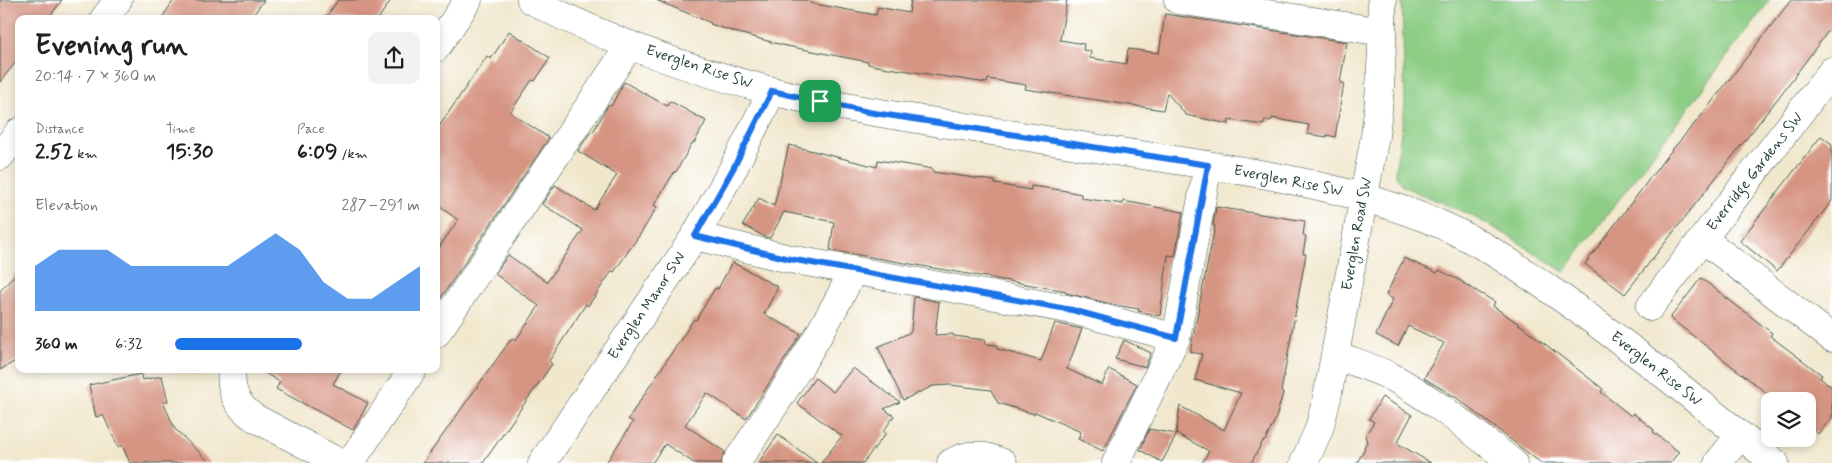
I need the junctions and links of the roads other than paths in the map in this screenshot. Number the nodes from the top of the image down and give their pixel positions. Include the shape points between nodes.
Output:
1 (118, 0) edge
2 (468, 0) edge
3 (531, 0) edge
4 (1178, 0) edge
5 (1382, 0) edge
6 (107, 15) edge
7 (1383, 32) junction
8 (440, 42) edge
9 (630, 44) junction
10 (1832, 71) edge
11 (772, 91) junction
12 (15, 137) edge
13 (0, 156) edge
14 (1208, 165) junction
15 (1363, 196) junction
16 (695, 236) junction
17 (1703, 239) junction
18 (853, 271) junction
19 (1650, 307) dead end
20 (440, 328) edge
21 (1176, 338) junction
22 (1832, 338) edge
23 (1336, 355) junction
24 (232, 373) edge
25 (410, 373) edge
26 (1740, 435) junction
27 (340, 463) edge
28 (350, 463) edge
29 (542, 463) edge
30 (736, 463) edge
31 (951, 463) edge
32 (1003, 463) edge
33 (1116, 463) edge
34 (1304, 463) edge
35 (1513, 463) edge
36 (1718, 463) edge
37 (1776, 463) edge

1 - 6 street
2 - 8 street
3 - 9 street, Everglen Rise SW
4 - 7 street
5 - 7 street, Everglen Road SW
7 - 15 street, Everglen Road SW via 1380,103
9 - 11 street, Everglen Rise SW
9 - 20 street
10 - 17 street, Everridge Gardens SW
11 - 14 street, Everglen Rise SW via 868,112
11 - 16 street, Everglen Manor SW
12 - 13 street
14 - 15 street, Everglen Rise SW via 1311,183
14 - 21 street
15 - 23 street, Everglen Road SW
15 - 26 street, Everglen Rise SW via 1428,219 1513,265 1603,328
16 - 18 street
16 - 29 street, Everglen Manor SW
17 - 19 street
17 - 22 street, Everridge Gardens SW
18 - 21 street via 1072,310
18 - 30 street via 806,359
21 - 33 street
23 - 34 street, Everglen Road SW via 1319,429
23 - 35 street via 1389,376 1427,397
24 - 27 street via 236,400 244,411
25 - 28 street
26 - 36 street
26 - 37 street, Everglen Rise SW
31 - 32 street via 976,455

